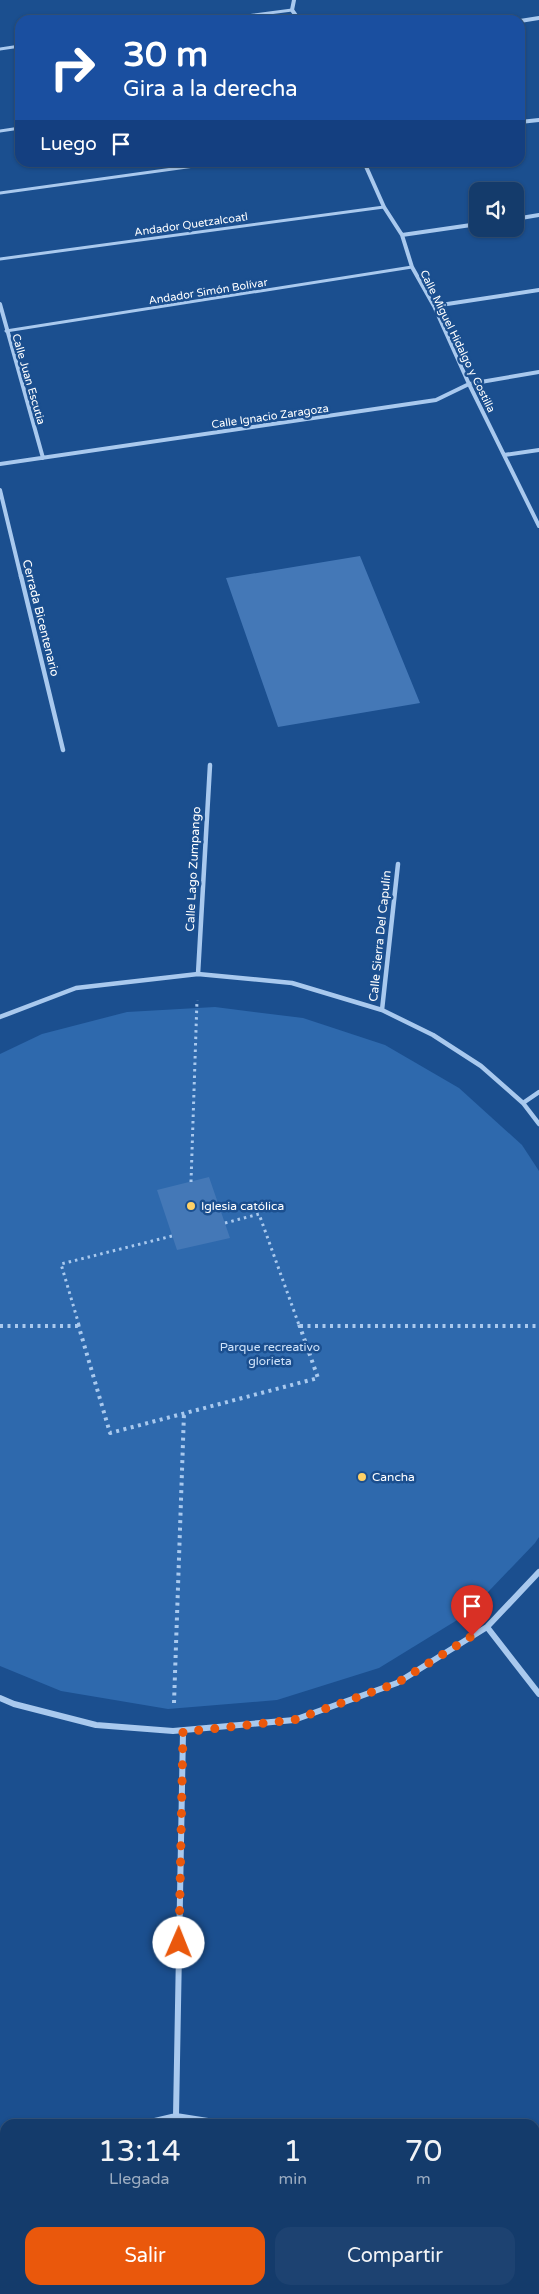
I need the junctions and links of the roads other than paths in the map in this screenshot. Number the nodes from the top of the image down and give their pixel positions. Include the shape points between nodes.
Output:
1 (294, 0) edge
2 (292, 10) junction
3 (254, 15) edge
4 (296, 15) edge
5 (539, 18) edge
6 (525, 20) edge
7 (15, 46) edge
8 (0, 48) edge
9 (539, 120) edge
10 (525, 121) edge
11 (15, 129) edge
12 (0, 131) edge
13 (187, 167) edge
14 (366, 167) edge
15 (0, 193) edge
16 (384, 207) junction
17 (539, 215) edge
18 (524, 218) edge
19 (469, 225) edge
20 (402, 235) junction
21 (0, 259) edge
22 (412, 267) junction
23 (539, 290) edge
24 (0, 304) edge
25 (434, 306) junction
26 (6, 331) junction
27 (539, 372) edge
28 (469, 384) junction
29 (539, 450) edge
30 (504, 455) junction
31 (43, 458) junction
32 (0, 464) edge
33 (0, 490) edge
34 (539, 526) edge
35 (63, 750) dead end
36 (210, 765) dead end
37 (398, 864) dead end
38 (198, 974) junction
39 (382, 1010) junction
40 (0, 1017) edge
41 (539, 1092) edge
42 (523, 1103) junction
43 (539, 1124) edge
44 (539, 1572) edge
45 (487, 1627) junction
46 (539, 1694) edge
47 (0, 1698) edge
48 (183, 1732) junction
49 (176, 2116) junction
50 (163, 2119) edge
51 (195, 2119) edge

1 - 2 street
2 - 3 street
2 - 4 street
5 - 6 street
7 - 8 street
9 - 10 street
11 - 12 street
13 - 15 street
14 - 16 street, Calle Miguel Hidalgo y Costilla
16 - 20 street, Calle Miguel Hidalgo y Costilla
16 - 21 street, Andador Quetzalcoatl
17 - 18 street
19 - 20 street
20 - 22 street, Calle Miguel Hidalgo y Costilla
22 - 25 street, Calle Miguel Hidalgo y Costilla
22 - 26 street, Andador Simón Bolívar
23 - 25 street
24 - 26 street, Calle Juan Escutia
25 - 28 street, Calle Miguel Hidalgo y Costilla
26 - 31 street, Calle Juan Escutia
27 - 28 street, Calle Ignacio Zaragoza
28 - 30 street, Calle Miguel Hidalgo y Costilla
28 - 31 street, Calle Ignacio Zaragoza via 436,400
29 - 30 street
30 - 34 street, Calle Miguel Hidalgo y Costilla
31 - 32 street, Calle Ignacio Zaragoza
33 - 35 street, Cerrada Bicentenario
36 - 38 street, Calle Lago Zumpango
37 - 39 street, Calle Sierra Del Capulín
38 - 39 street via 292,983
38 - 40 street via 76,988
39 - 42 street via 433,1035 481,1066
41 - 42 street
42 - 43 street
44 - 45 street
45 - 46 street
45 - 48 street via 397,1683 294,1720
47 - 48 street via 96,1725
48 - 49 street
49 - 50 street
49 - 51 street

